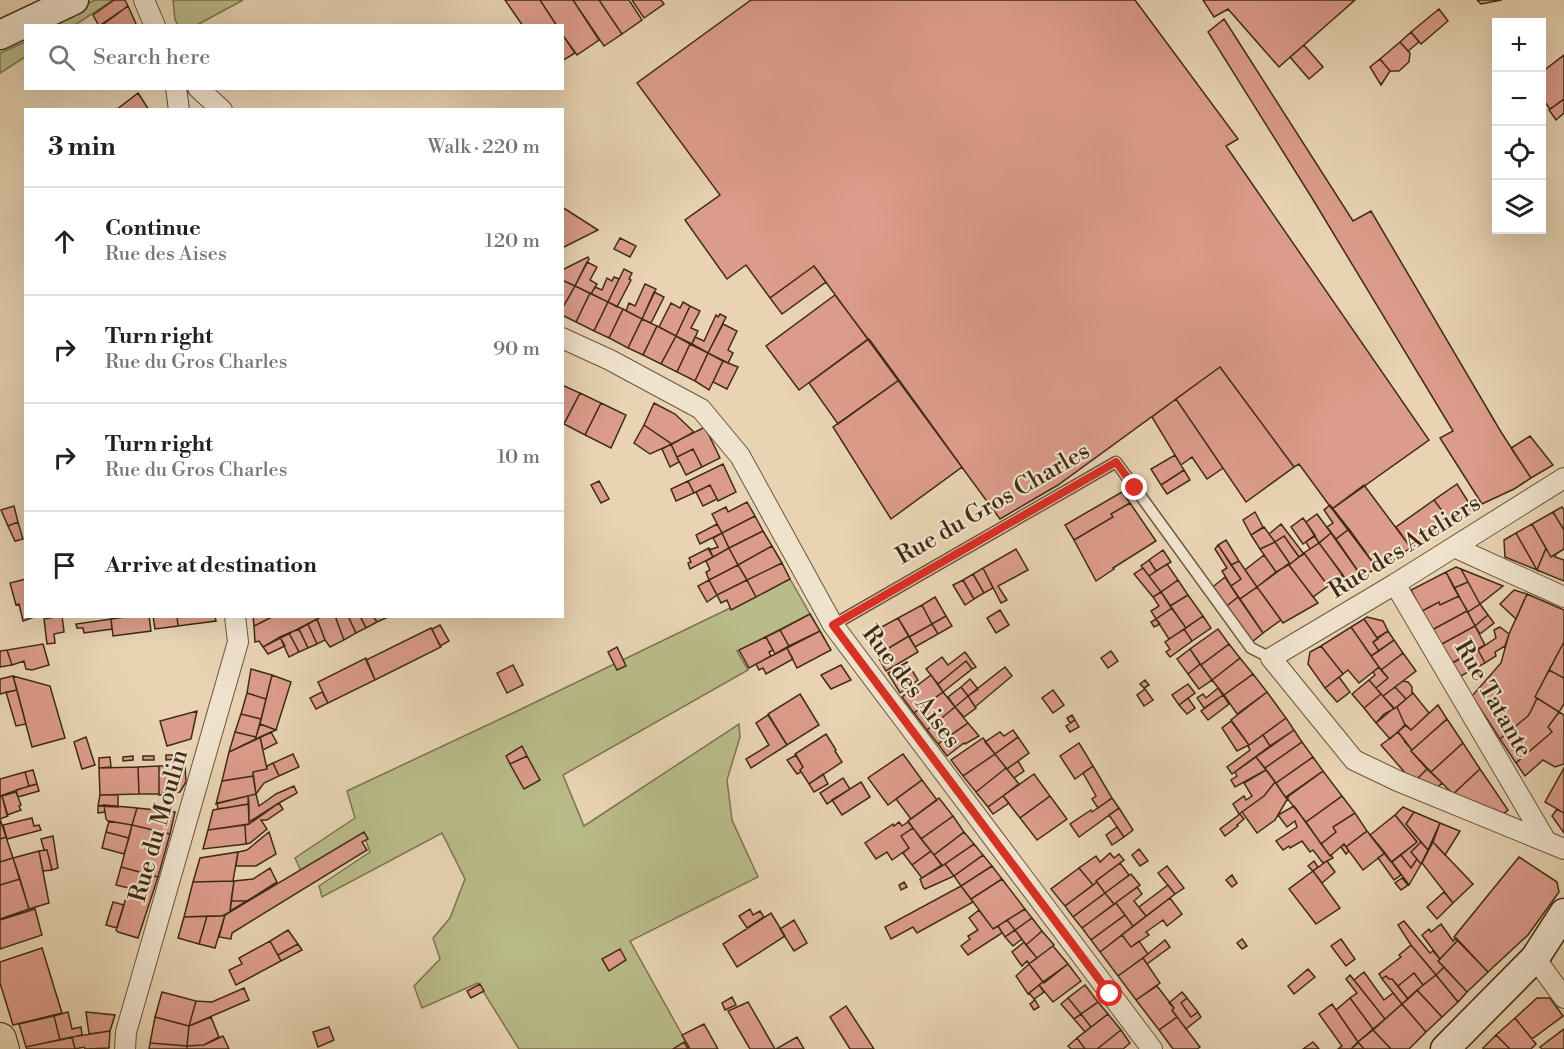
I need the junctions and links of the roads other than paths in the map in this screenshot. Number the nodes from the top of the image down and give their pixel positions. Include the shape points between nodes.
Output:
1 (74, 0) edge
2 (144, 0) edge
3 (154, 24) edge
4 (0, 35) edge
5 (176, 90) edge
6 (200, 90) edge
7 (179, 108) edge
8 (220, 108) edge
9 (564, 339) edge
10 (1564, 478) edge
11 (1454, 548) junction
12 (1395, 584) junction
13 (1564, 597) edge
14 (235, 618) edge
15 (833, 625) junction
16 (1271, 658) junction
17 (1546, 841) junction
18 (1564, 849) edge
19 (1564, 913) edge
20 (1535, 958) junction
21 (1564, 998) edge
22 (0, 1039) edge
23 (3, 1049) edge
24 (125, 1049) edge
25 (1152, 1049) edge
26 (1445, 1049) edge

1 - 4 main road
2 - 3 street
5 - 7 street
6 - 8 street
9 - 15 street, Rue des Aises via 701,409 740,456
10 - 11 street, Rue des Ateliers
11 - 12 street, Rue des Ateliers
11 - 13 street
12 - 16 street, Rue des Ateliers
12 - 17 street, Rue Tatante
14 - 24 street, Rue du Moulin via 238,642 126,1032
15 - 16 lane, Rue du Gros Charles via 1116,462 1251,648
15 - 25 street, Rue des Aises
16 - 17 street, Rue du Gros Charles via 1354,760 1398,782
17 - 18 street, Rue du Gros Charles
19 - 20 main road
20 - 21 street
20 - 26 main road
22 - 23 main road

